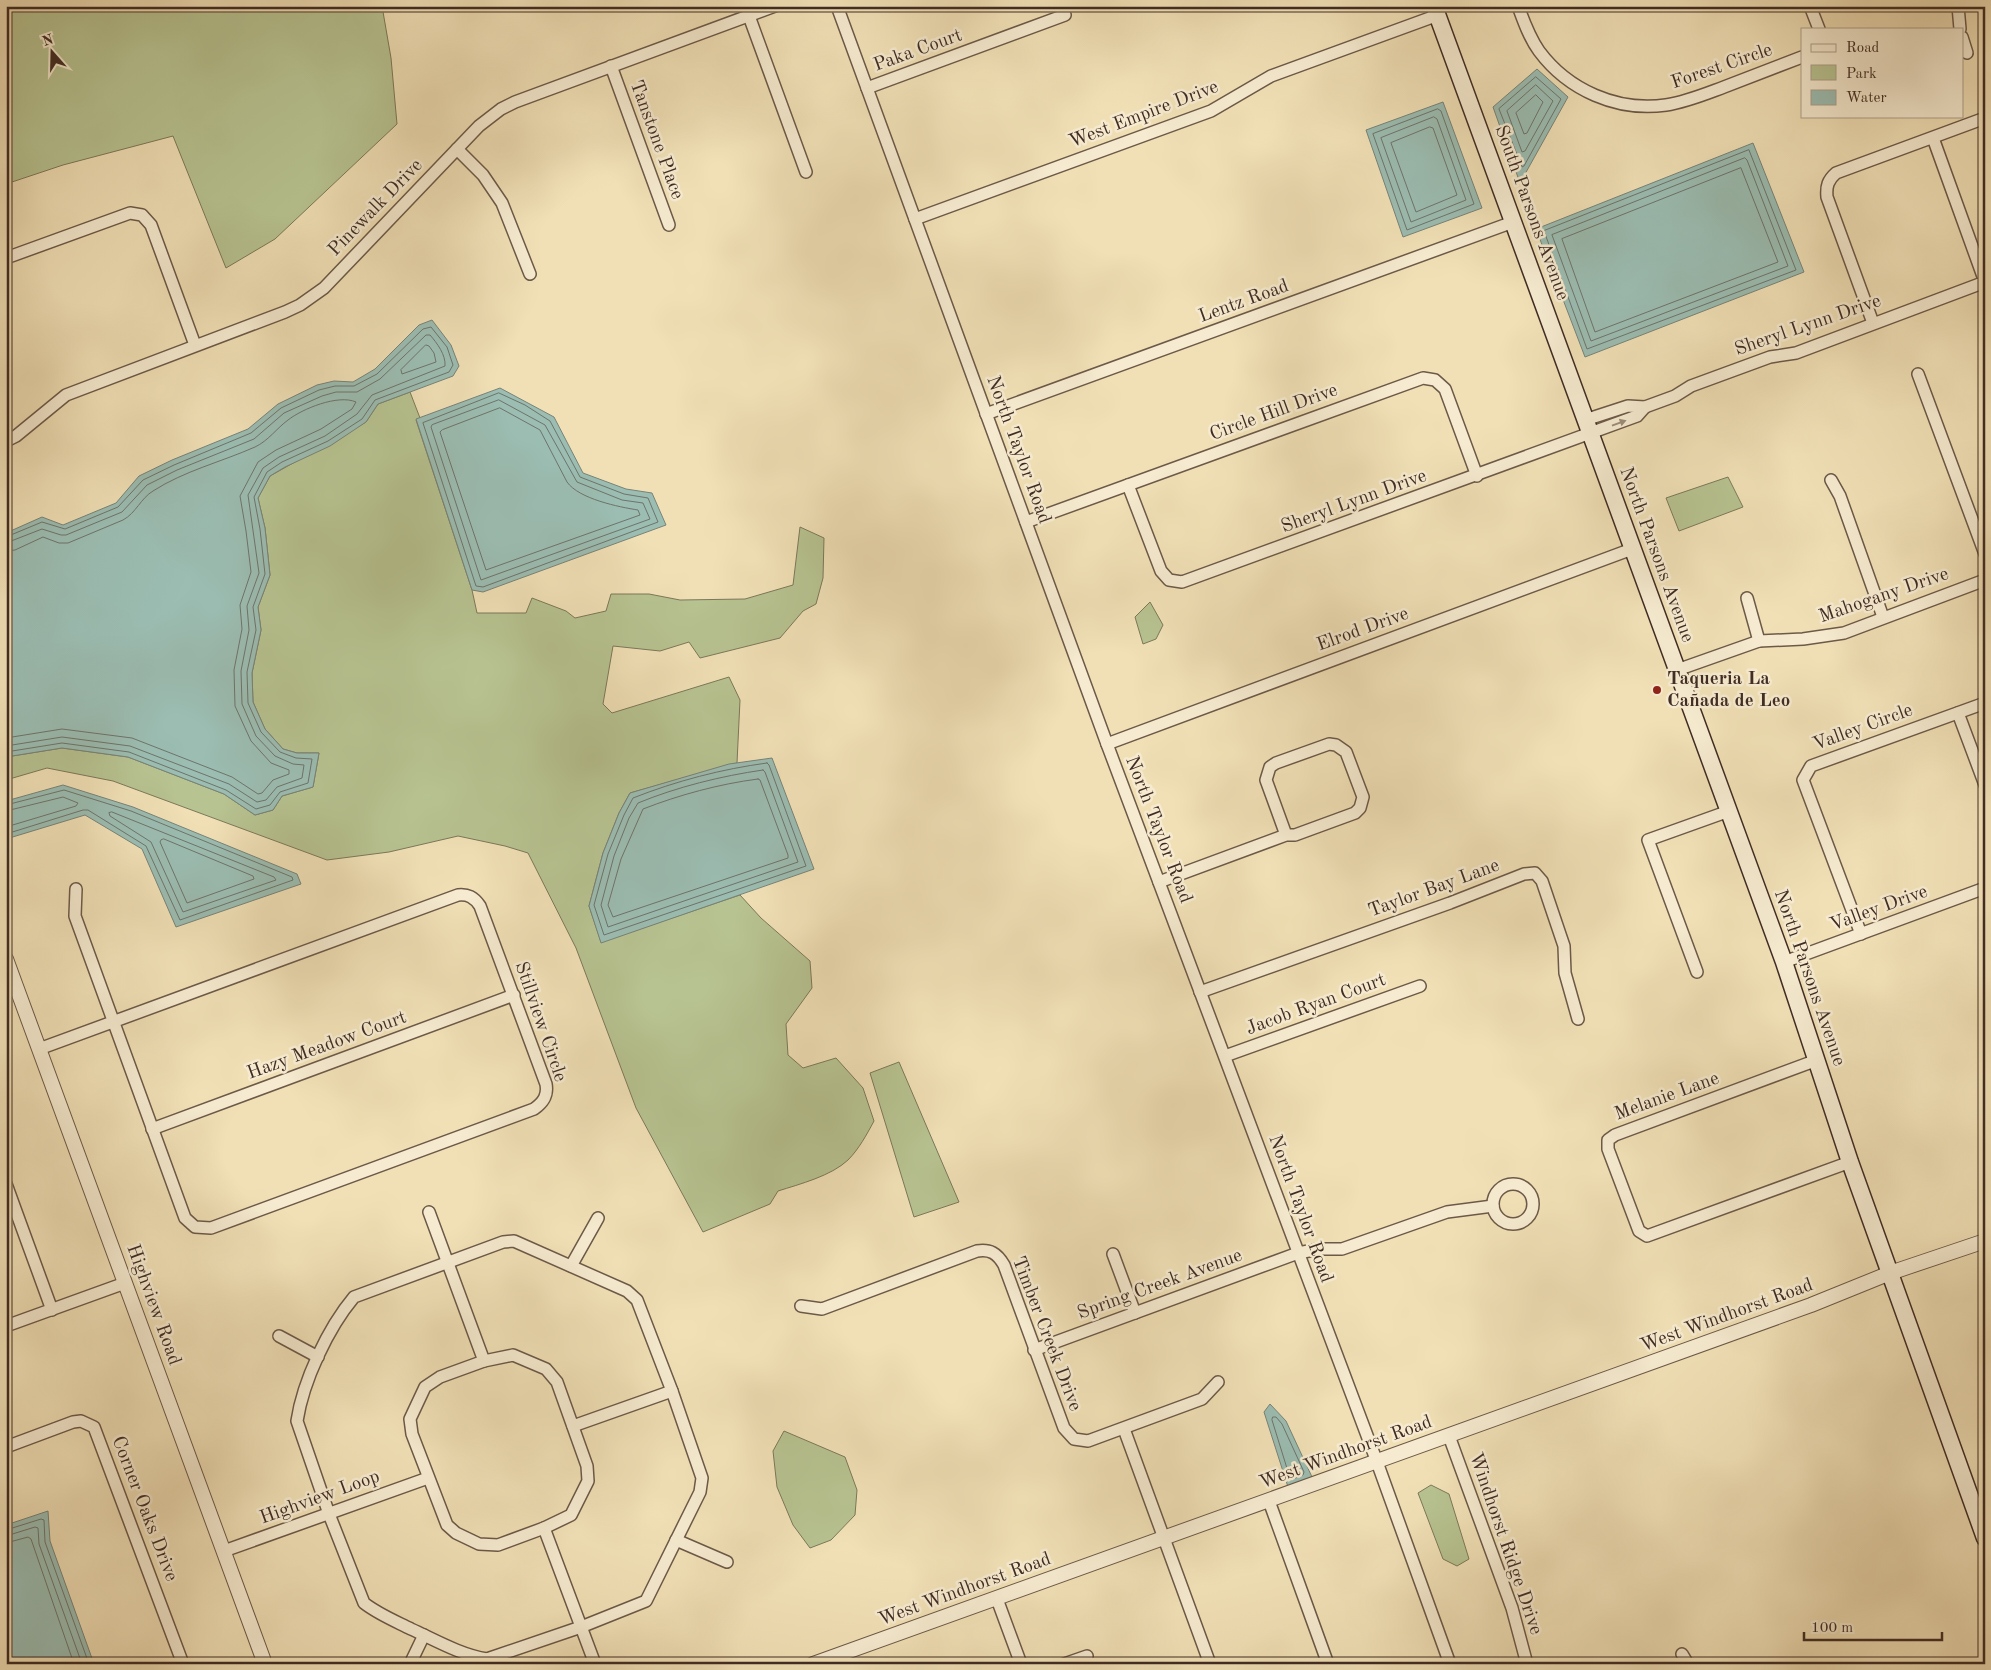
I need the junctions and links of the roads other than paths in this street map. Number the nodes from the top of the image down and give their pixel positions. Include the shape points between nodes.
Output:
1 (774, 6) edge
2 (837, 6) edge
3 (1518, 6) edge
4 (1810, 6) edge
5 (1958, 6) edge
6 (1436, 11) edge
7 (1065, 15) dead end
8 (749, 16) junction
9 (1819, 28) edge
10 (1960, 28) edge
11 (1964, 43) edge
12 (1967, 53) dead end
13 (1801, 57) edge
14 (611, 66) junction
15 (868, 88) junction
16 (1985, 118) edge
17 (1933, 138) junction
18 (457, 149) junction
19 (806, 172) dead end
20 (915, 219) junction
21 (1513, 222) junction
22 (669, 225) dead end
23 (6, 258) edge
24 (530, 274) dead end
25 (1985, 282) edge
26 (1873, 323) junction
27 (195, 345) junction
28 (1918, 374) dead end
29 (986, 414) junction
30 (1587, 427) junction
31 (6, 441) edge
32 (1477, 476) junction
33 (1830, 480) dead end
34 (1128, 485) junction
35 (1026, 522) junction
36 (1632, 549) junction
37 (1985, 554) edge
38 (1985, 580) edge
39 (1747, 598) dead end
40 (1883, 617) junction
41 (1759, 640) junction
42 (1677, 670) junction
43 (1985, 703) edge
44 (1958, 713) junction
45 (1107, 744) junction
46 (1985, 785) edge
47 (1730, 811) junction
48 (1286, 836) junction
49 (1159, 882) junction
50 (1985, 888) edge
51 (76, 890) dead end
52 (1861, 934) junction
53 (6, 959) edge
54 (1784, 962) junction
55 (1698, 972) dead end
56 (1420, 986) dead end
57 (1200, 992) junction
58 (514, 995) junction
59 (1578, 1019) dead end
60 (114, 1022) junction
61 (39, 1049) junction
62 (1224, 1056) junction
63 (1817, 1060) junction
64 (152, 1129) junction
65 (1850, 1162) junction
66 (6, 1184) edge
67 (9, 1203) edge
68 (1493, 1206) dead end
69 (429, 1212) dead end
70 (598, 1218) dead end
71 (1985, 1241) edge
72 (1298, 1253) junction
73 (1113, 1254) dead end
74 (447, 1262) junction
75 (570, 1266) junction
76 (1890, 1273) junction
77 (126, 1283) junction
78 (801, 1306) dead end
79 (52, 1310) junction
80 (1135, 1313) junction
81 (6, 1326) edge
82 (279, 1336) dead end
83 (1034, 1350) junction
84 (318, 1357) junction
85 (484, 1361) junction
86 (1218, 1382) dead end
87 (672, 1391) junction
88 (573, 1426) junction
89 (1124, 1429) junction
90 (1449, 1436) junction
91 (6, 1447) edge
92 (1377, 1462) junction
93 (428, 1478) junction
94 (1269, 1501) junction
95 (329, 1514) junction
96 (544, 1528) junction
97 (1165, 1538) junction
98 (1985, 1538) edge
99 (676, 1540) junction
100 (224, 1551) junction
101 (727, 1562) dead end
102 (997, 1599) junction
103 (581, 1627) junction
104 (424, 1635) junction
105 (1087, 1656) dead end
106 (184, 1664) edge
107 (265, 1664) edge
108 (410, 1664) edge
109 (595, 1664) edge
110 (814, 1664) edge
111 (1021, 1664) edge
112 (1064, 1664) edge
113 (1210, 1664) edge
114 (1328, 1664) edge
115 (1450, 1664) edge
116 (1527, 1664) edge

1 - 8 street, Pinewalk Drive
2 - 15 street, North Taylor Road
3 - 13 street, Forest Circle via 1538,50 1552,66 1583,90 1622,104 1642,107 1689,100
4 - 9 street
5 - 10 street
6 - 20 street, West Empire Drive via 1272,76 1211,111
6 - 21 main road, South Parsons Avenue
7 - 15 street, Paka Court
8 - 14 street, Pinewalk Drive
8 - 19 street
11 - 12 street
14 - 18 street, Pinewalk Drive via 501,109
14 - 22 street, Tanstone Place
15 - 20 street, North Taylor Road
16 - 17 street
17 - 25 street
17 - 26 street via 1836,173 1827,184 1828,197
18 - 24 street via 483,175 502,203
18 - 27 street, Pinewalk Drive via 312,297 285,312
20 - 29 street, North Taylor Road
21 - 29 street, Lentz Road
21 - 30 main road, South Parsons Avenue
23 - 27 street via 130,213 142,215 151,225
25 - 26 street, Sheryl Lynn Drive
26 - 30 street, Sheryl Lynn Drive via 1691,386 1645,407 1628,406
27 - 31 street, Pinewalk Drive via 66,394
28 - 37 street
29 - 35 street, North Taylor Road
30 - 32 street, Sheryl Lynn Drive
30 - 36 main road, North Parsons Avenue
32 - 34 street, Sheryl Lynn Drive via 1182,582 1169,580 1161,571
32 - 34 street, Circle Hill Drive via 1445,389 1429,377
33 - 40 street via 1840,496
34 - 35 street, Circle Hill Drive
35 - 45 street, North Taylor Road
36 - 42 main road, North Parsons Avenue
36 - 45 street, Elrod Drive
38 - 40 street, Mahogany Drive
39 - 41 street
40 - 41 street, Mahogany Drive via 1822,637
41 - 42 street, Mahogany Drive
42 - 47 main road, North Parsons Avenue
43 - 44 street, Valley Circle
44 - 46 street
44 - 52 street, Valley Circle via 1811,766 1803,780
45 - 49 street, North Taylor Road
47 - 54 main road, North Parsons Avenue
47 - 55 street via 1648,840
48 - 48 street via 1321,826 1360,808 1363,797 1346,752 1341,748 1329,744 1270,767 1266,780
48 - 49 street
49 - 57 street, North Taylor Road
50 - 52 street, Valley Drive
51 - 60 street via 75,916
52 - 54 street, Valley Drive
53 - 61 street, Highview Road
54 - 63 main road, North Parsons Avenue
56 - 62 street, Jacob Ryan Court
57 - 59 street, Taylor Bay Lane via 1441,907 1524,874 1535,873 1542,881 1564,946 1565,973
57 - 62 street, North Taylor Road
58 - 60 street, Stillview Circle via 480,906 476,900 464,895
58 - 64 street, Hazy Meadow Court
58 - 64 street, Stillview Circle via 546,1084 545,1098 534,1109 202,1229 185,1218
60 - 61 street, Stillview Circle
60 - 64 street, Stillview Circle
61 - 77 street, Highview Road
62 - 72 street, North Taylor Road
63 - 65 main road, North Parsons Avenue
63 - 65 street, Melanie Lane via 1615,1135 1608,1140 1608,1149 1639,1231 1646,1236
65 - 76 main road, North Parsons Avenue
66 - 67 street
67 - 79 street
68 - 72 street, Spring Creek Avenue via 1447,1212 1342,1249
69 - 74 street
70 - 75 street
71 - 76 street, West Windhorst Road
72 - 80 street, Spring Creek Avenue
72 - 92 street, North Taylor Road
73 - 80 street
74 - 75 street via 514,1240
74 - 84 street via 354,1297
74 - 85 street
75 - 87 street via 627,1291 637,1300
76 - 90 street, West Windhorst Road via 1825,1300
76 - 98 main road, North Parsons Avenue
77 - 79 street
77 - 100 street, Highview Road
78 - 83 street, Timber Creek Drive via 822,1308 984,1250 999,1257 1004,1265
79 - 81 street
80 - 83 street, Spring Creek Avenue
82 - 84 street
83 - 89 street, Timber Creek Drive via 1068,1435 1088,1441
84 - 95 street via 297,1422
85 - 88 street via 512,1355 546,1369 557,1382
85 - 93 street via 440,1376 425,1387 410,1419
86 - 89 street, Timber Creek Drive via 1202,1399
87 - 88 street
87 - 99 street via 702,1478 700,1492
88 - 96 street via 588,1466 588,1481 571,1515
89 - 97 street
90 - 92 street, West Windhorst Road
90 - 116 street, Windhorst Ridge Drive via 1512,1608
91 - 106 street, Corner Oaks Drive via 73,1422 81,1421 94,1427
92 - 94 street, West Windhorst Road
92 - 115 street, North Taylor Road
93 - 95 street, Highview Loop
93 - 96 street via 447,1525 479,1544 498,1545
94 - 97 street, West Windhorst Road
94 - 114 street
95 - 100 street, Highview Loop
95 - 104 street via 364,1603
96 - 103 street
97 - 102 street, West Windhorst Road
97 - 113 street
99 - 101 street
99 - 103 street via 646,1601
100 - 107 street, Highview Road
102 - 110 street, West Windhorst Road
102 - 111 street
103 - 104 street via 487,1659 473,1657
103 - 109 street
104 - 108 street
105 - 112 street

